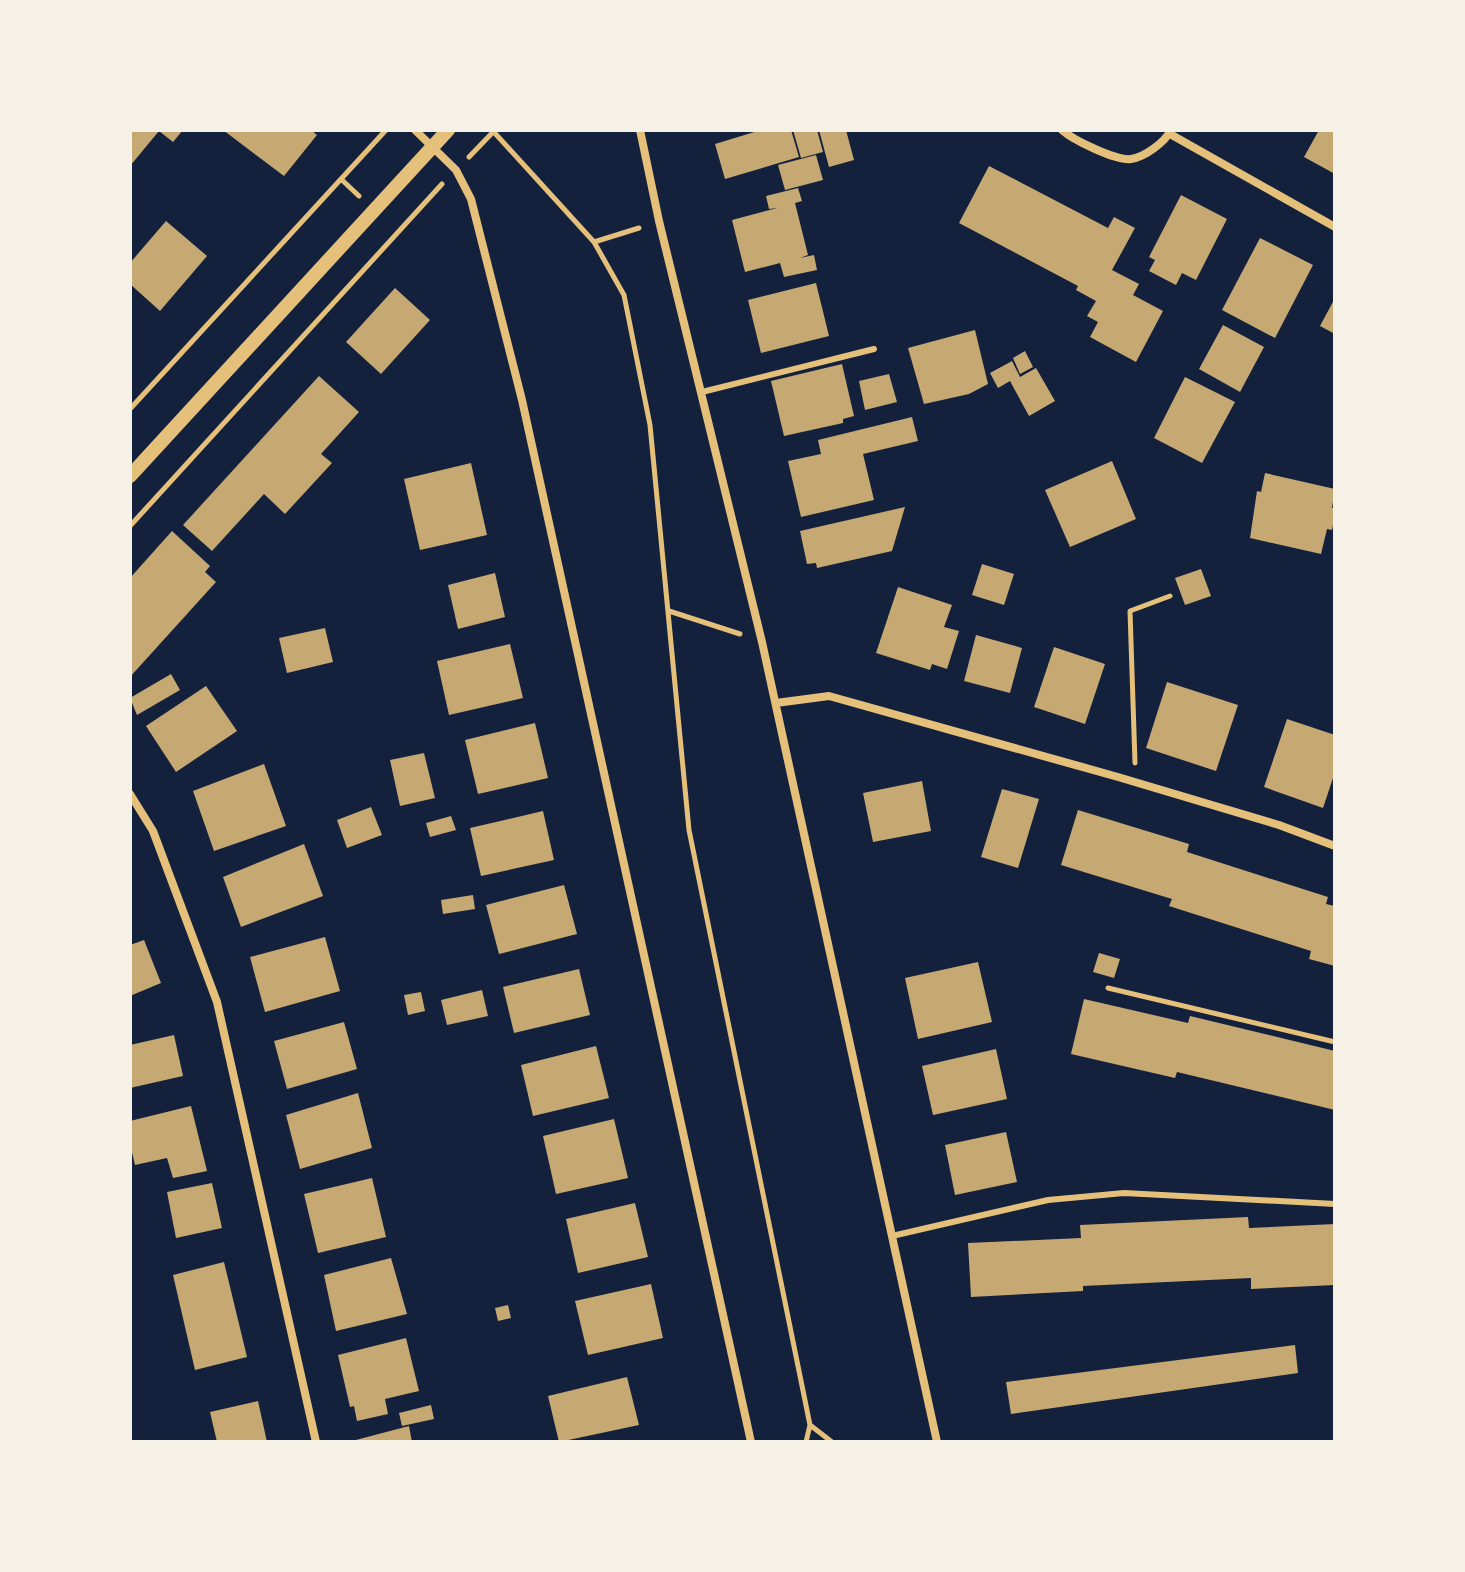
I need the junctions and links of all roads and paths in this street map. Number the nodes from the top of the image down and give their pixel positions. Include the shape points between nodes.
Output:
1 (386, 130) edge
2 (415, 130) edge
3 (448, 130) edge
4 (494, 130) edge
5 (640, 130) edge
6 (1062, 130) edge
7 (1170, 132) edge
8 (432, 147) junction
9 (456, 170) junction
10 (659, 221) junction
11 (1335, 227) edge
12 (594, 242) junction
13 (874, 349) dead end
14 (702, 392) junction
15 (130, 409) edge
16 (130, 476) edge
17 (130, 526) edge
18 (1170, 596) dead end
19 (669, 611) junction
20 (762, 642) junction
21 (776, 703) junction
22 (1136, 782) junction
23 (130, 794) edge
24 (1335, 846) edge
25 (1108, 988) dead end
26 (1335, 1042) edge
27 (1335, 1204) edge
28 (892, 1236) junction
29 (810, 1425) junction
30 (316, 1442) edge
31 (751, 1442) edge
32 (806, 1442) edge
33 (832, 1442) edge
34 (937, 1442) edge

1 - 15 path
2 - 8 street
3 - 8 street
4 - 9 path
4 - 12 path
5 - 10 street
6 - 7 street via 1107,154 1130,159 1152,149
7 - 11 street
8 - 9 street
8 - 16 street
9 - 17 path
9 - 31 street via 471,199 522,400
10 - 12 path
10 - 14 street
12 - 19 path via 624,295 650,425
13 - 14 lane
14 - 20 street
18 - 22 path via 1130,611
19 - 20 path
19 - 29 path via 689,830
20 - 21 street
21 - 22 street via 829,696
21 - 28 street
22 - 24 street
23 - 30 street via 153,831 217,1002
25 - 26 path
27 - 28 lane via 1124,1193 1048,1200
28 - 34 street
29 - 32 path
29 - 33 path

